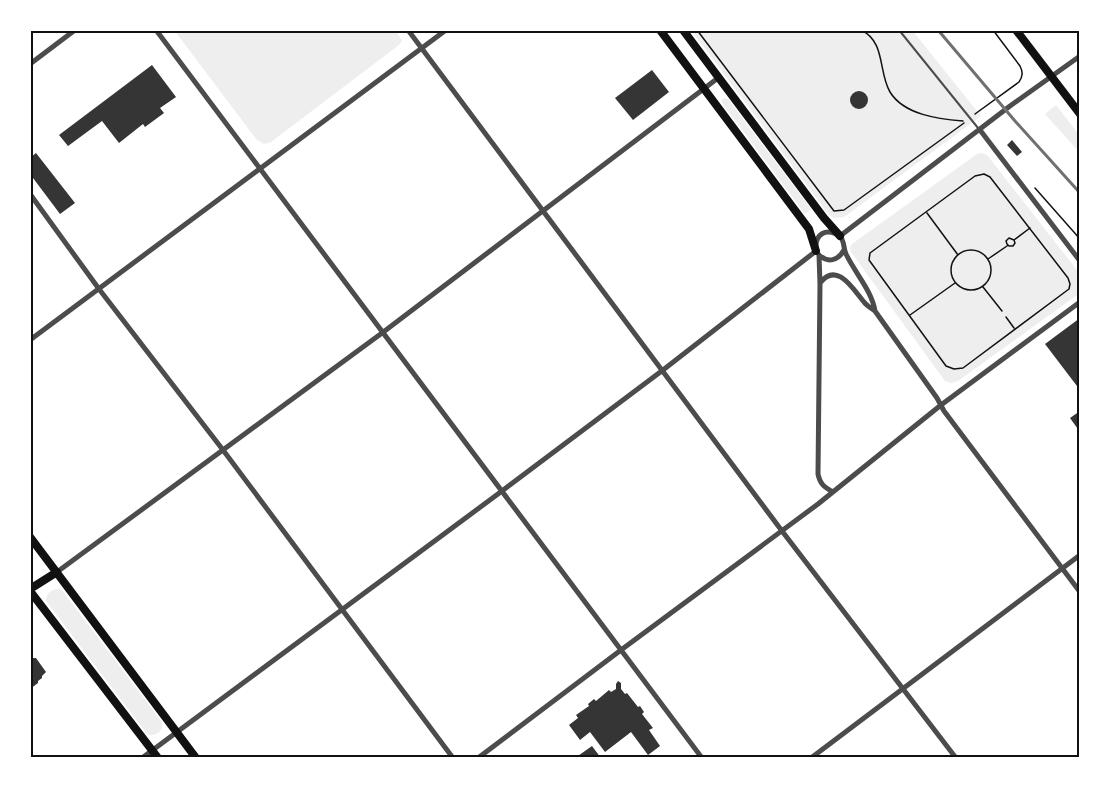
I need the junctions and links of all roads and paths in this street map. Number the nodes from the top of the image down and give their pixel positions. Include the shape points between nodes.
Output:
1 (75, 30) edge
2 (156, 30) edge
3 (408, 30) edge
4 (446, 30) edge
5 (660, 30) edge
6 (683, 30) edge
7 (697, 30) edge
8 (861, 30) edge
9 (899, 30) edge
10 (993, 30) edge
11 (1016, 30) edge
12 (421, 48) junction
13 (1080, 56) edge
14 (30, 64) edge
15 (1051, 77) junction
16 (718, 78) junction
17 (704, 88) junction
18 (1080, 114) edge
19 (969, 119) junction
20 (980, 130) junction
21 (260, 168) junction
22 (30, 195) edge
23 (543, 211) junction
24 (926, 212) junction
25 (1030, 228) junction
26 (840, 236) junction
27 (1014, 240) junction
28 (1007, 245) junction
29 (844, 250) junction
30 (817, 253) junction
31 (958, 255) junction
32 (988, 259) junction
33 (1080, 261) edge
34 (955, 282) junction
35 (820, 284) junction
36 (983, 287) junction
37 (99, 289) junction
38 (1080, 302) edge
39 (875, 311) junction
40 (1002, 311) dead end
41 (909, 315) junction
42 (1006, 317) dead end
43 (1015, 329) junction
44 (382, 333) junction
45 (30, 340) edge
46 (663, 370) junction
47 (941, 405) junction
48 (224, 450) junction
49 (502, 491) junction
50 (833, 492) junction
51 (782, 531) junction
52 (31, 542) edge
53 (1080, 555) edge
54 (1062, 568) junction
55 (57, 572) junction
56 (30, 590) edge
57 (1080, 592) edge
58 (342, 609) junction
59 (621, 650) junction
60 (903, 688) junction
61 (176, 732) junction
62 (152, 751) junction
63 (142, 758) edge
64 (158, 758) edge
65 (196, 758) edge
66 (453, 758) edge
67 (478, 758) edge
68 (702, 758) edge
69 (811, 758) edge
70 (956, 758) edge

1 - 14 street
2 - 21 street
3 - 12 street
4 - 12 street
5 - 17 main road
6 - 16 main road
7 - 8 path via 834,211 844,210 966,122 916,112 897,101 887,85 874,40
9 - 19 lane
10 - 19 path via 1020,66 1022,77
11 - 15 main road
12 - 21 street
12 - 23 street
13 - 15 street
15 - 18 main road
15 - 20 street
16 - 17 street
16 - 26 main road
17 - 23 street
17 - 30 main road via 809,229
19 - 20 lane
20 - 26 street
20 - 33 street
21 - 37 street
21 - 44 street
22 - 37 street
23 - 44 street
23 - 46 street
24 - 25 path via 975,176 984,174
24 - 31 path
24 - 41 path via 868,256
25 - 27 path
25 - 43 path via 1070,284 1069,289
26 - 29 street
26 - 30 street via 822,234 817,239
27 - 28 path via 1014,245
27 - 28 path via 1008,239
28 - 32 path
29 - 30 street via 839,258 830,261
29 - 39 street via 873,300
30 - 35 street
30 - 46 street
31 - 32 path via 977,251
31 - 34 path via 952,267
32 - 36 path via 990,279
34 - 36 path via 969,290
34 - 41 path
35 - 39 street via 828,276 841,277
35 - 50 street via 818,474 823,486
36 - 40 path
37 - 45 street
37 - 48 street
38 - 47 street
39 - 47 street
41 - 43 path via 946,366 954,369 963,368
42 - 43 path
44 - 48 street
44 - 49 street
46 - 49 street
46 - 51 street
47 - 50 street
47 - 54 street
48 - 55 street
48 - 58 street
49 - 58 street
49 - 59 street
50 - 51 street
51 - 59 street
51 - 60 street
52 - 55 main road
53 - 54 street
54 - 57 street
54 - 60 street
55 - 56 main road
55 - 61 main road
56 - 62 main road
58 - 61 street
58 - 66 street
59 - 67 street
59 - 68 street
60 - 69 street
60 - 70 street
61 - 62 street
61 - 65 main road
62 - 63 street
62 - 64 main road

